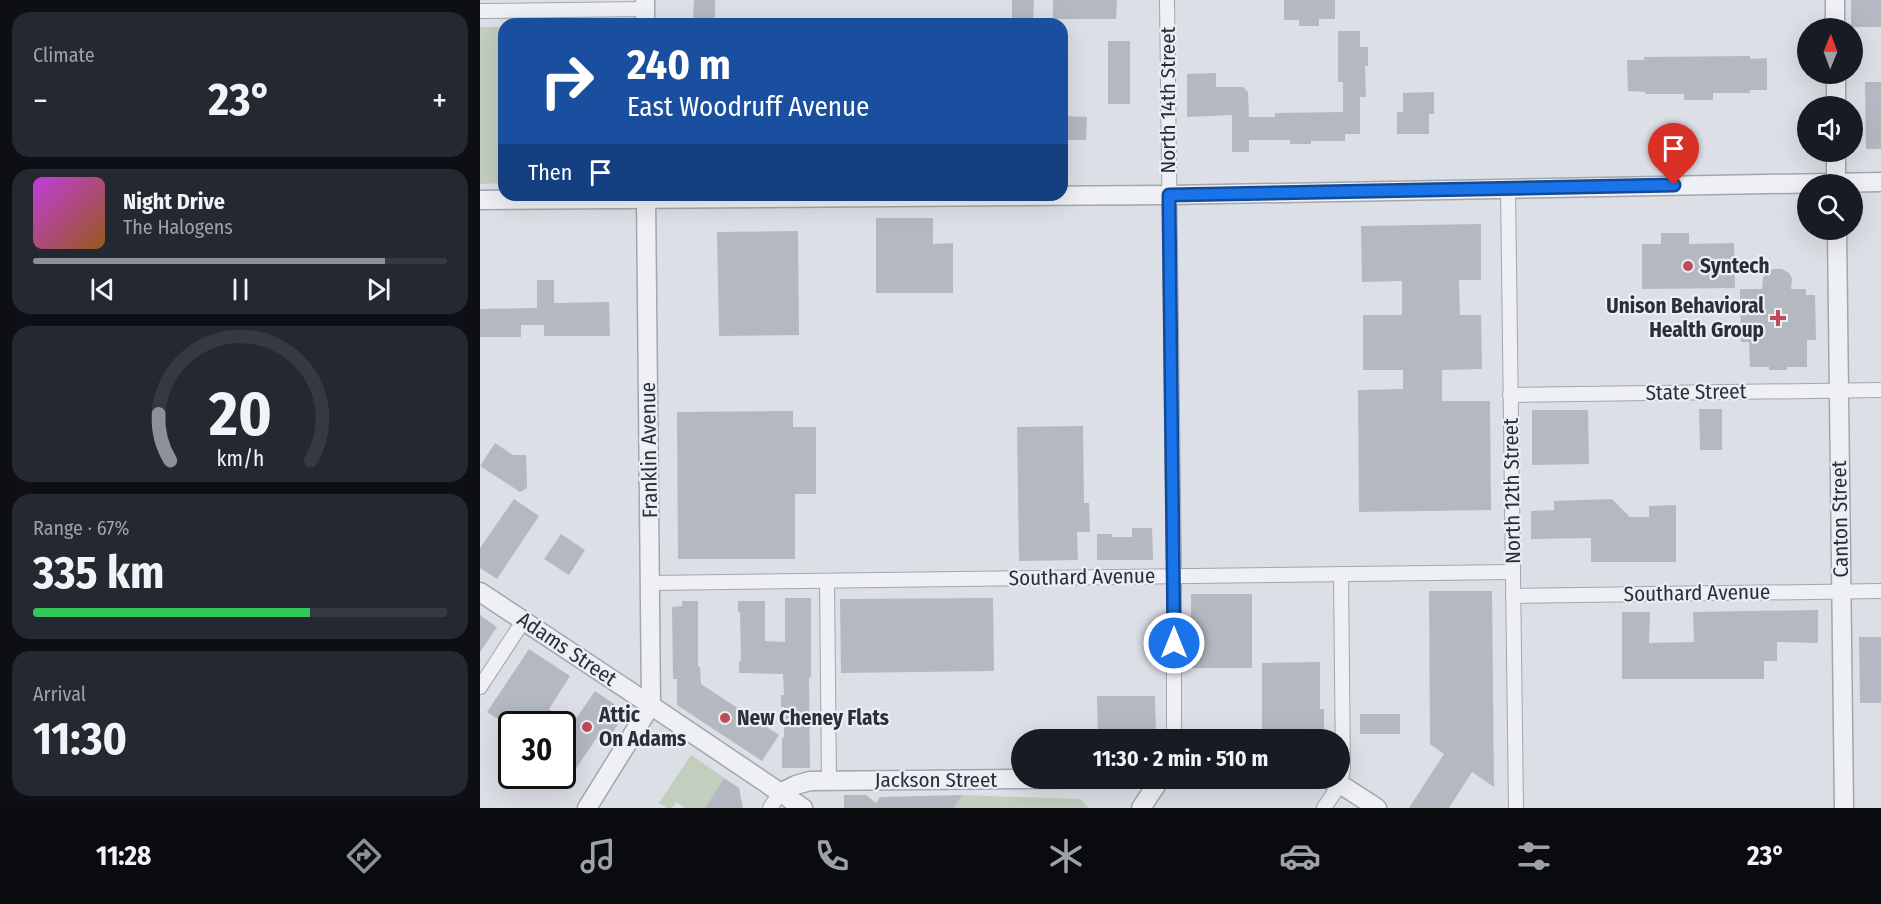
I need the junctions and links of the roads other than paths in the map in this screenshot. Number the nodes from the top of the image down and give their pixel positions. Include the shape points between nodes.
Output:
1 (1167, 0) edge
2 (1835, 0) edge
3 (480, 11) edge
4 (645, 11) edge
5 (1835, 18) edge
6 (1881, 182) edge
7 (1863, 183) edge
8 (1797, 184) edge
9 (1508, 188) junction
10 (1169, 195) junction
11 (1068, 196) edge
12 (480, 200) edge
13 (498, 200) edge
14 (646, 201) edge
15 (1837, 240) edge
16 (1881, 390) edge
17 (1839, 391) junction
18 (1510, 395) junction
19 (1513, 572) junction
20 (1341, 574) junction
21 (1174, 576) junction
22 (827, 580) junction
23 (650, 583) junction
24 (1841, 591) junction
25 (1881, 591) edge
26 (480, 592) edge
27 (1513, 596) junction
28 (524, 620) junction
29 (480, 687) edge
30 (651, 705) junction
31 (1174, 729) edge
32 (1343, 729) edge
33 (1011, 779) edge
34 (829, 781) junction
35 (1154, 789) edge
36 (1330, 789) edge
37 (1345, 789) edge
38 (775, 801) edge
39 (1516, 802) edge
40 (587, 808) edge
41 (803, 808) edge
42 (1141, 808) edge
43 (1324, 808) edge
44 (1377, 808) edge
45 (1505, 808) edge
46 (1844, 808) edge

1 - 10 street, North 14th Street
2 - 5 street
3 - 4 street
6 - 7 street
8 - 9 street
9 - 10 street
9 - 18 street, North 12th Street
10 - 11 street
10 - 21 street, North 14th Street
12 - 13 street
14 - 23 street, Franklin Avenue
15 - 17 street, Canton Street
16 - 17 street, State Street
17 - 18 street, State Street
17 - 24 street, Canton Street
18 - 19 street, North 12th Street
19 - 20 street, Southard Avenue
19 - 27 street, North 12th Street
20 - 21 street, Southard Avenue
20 - 32 street
21 - 22 street, Southard Avenue
21 - 31 street, North 14th Street
22 - 23 street, Southard Avenue
22 - 34 street
23 - 30 street, Franklin Avenue
24 - 25 street, Southard Avenue
24 - 27 street, Southard Avenue
24 - 46 street, Canton Street
26 - 28 street, Adams Street
27 - 39 street, North 12th Street
28 - 29 street
28 - 30 street, Adams Street
30 - 38 street, Adams Street
30 - 40 street
33 - 34 street, Jackson Street
34 - 38 street, Jackson Street via 796,785
35 - 42 street
36 - 43 street
37 - 44 street
38 - 41 street, Adams Street
39 - 45 street, North 12th Street

